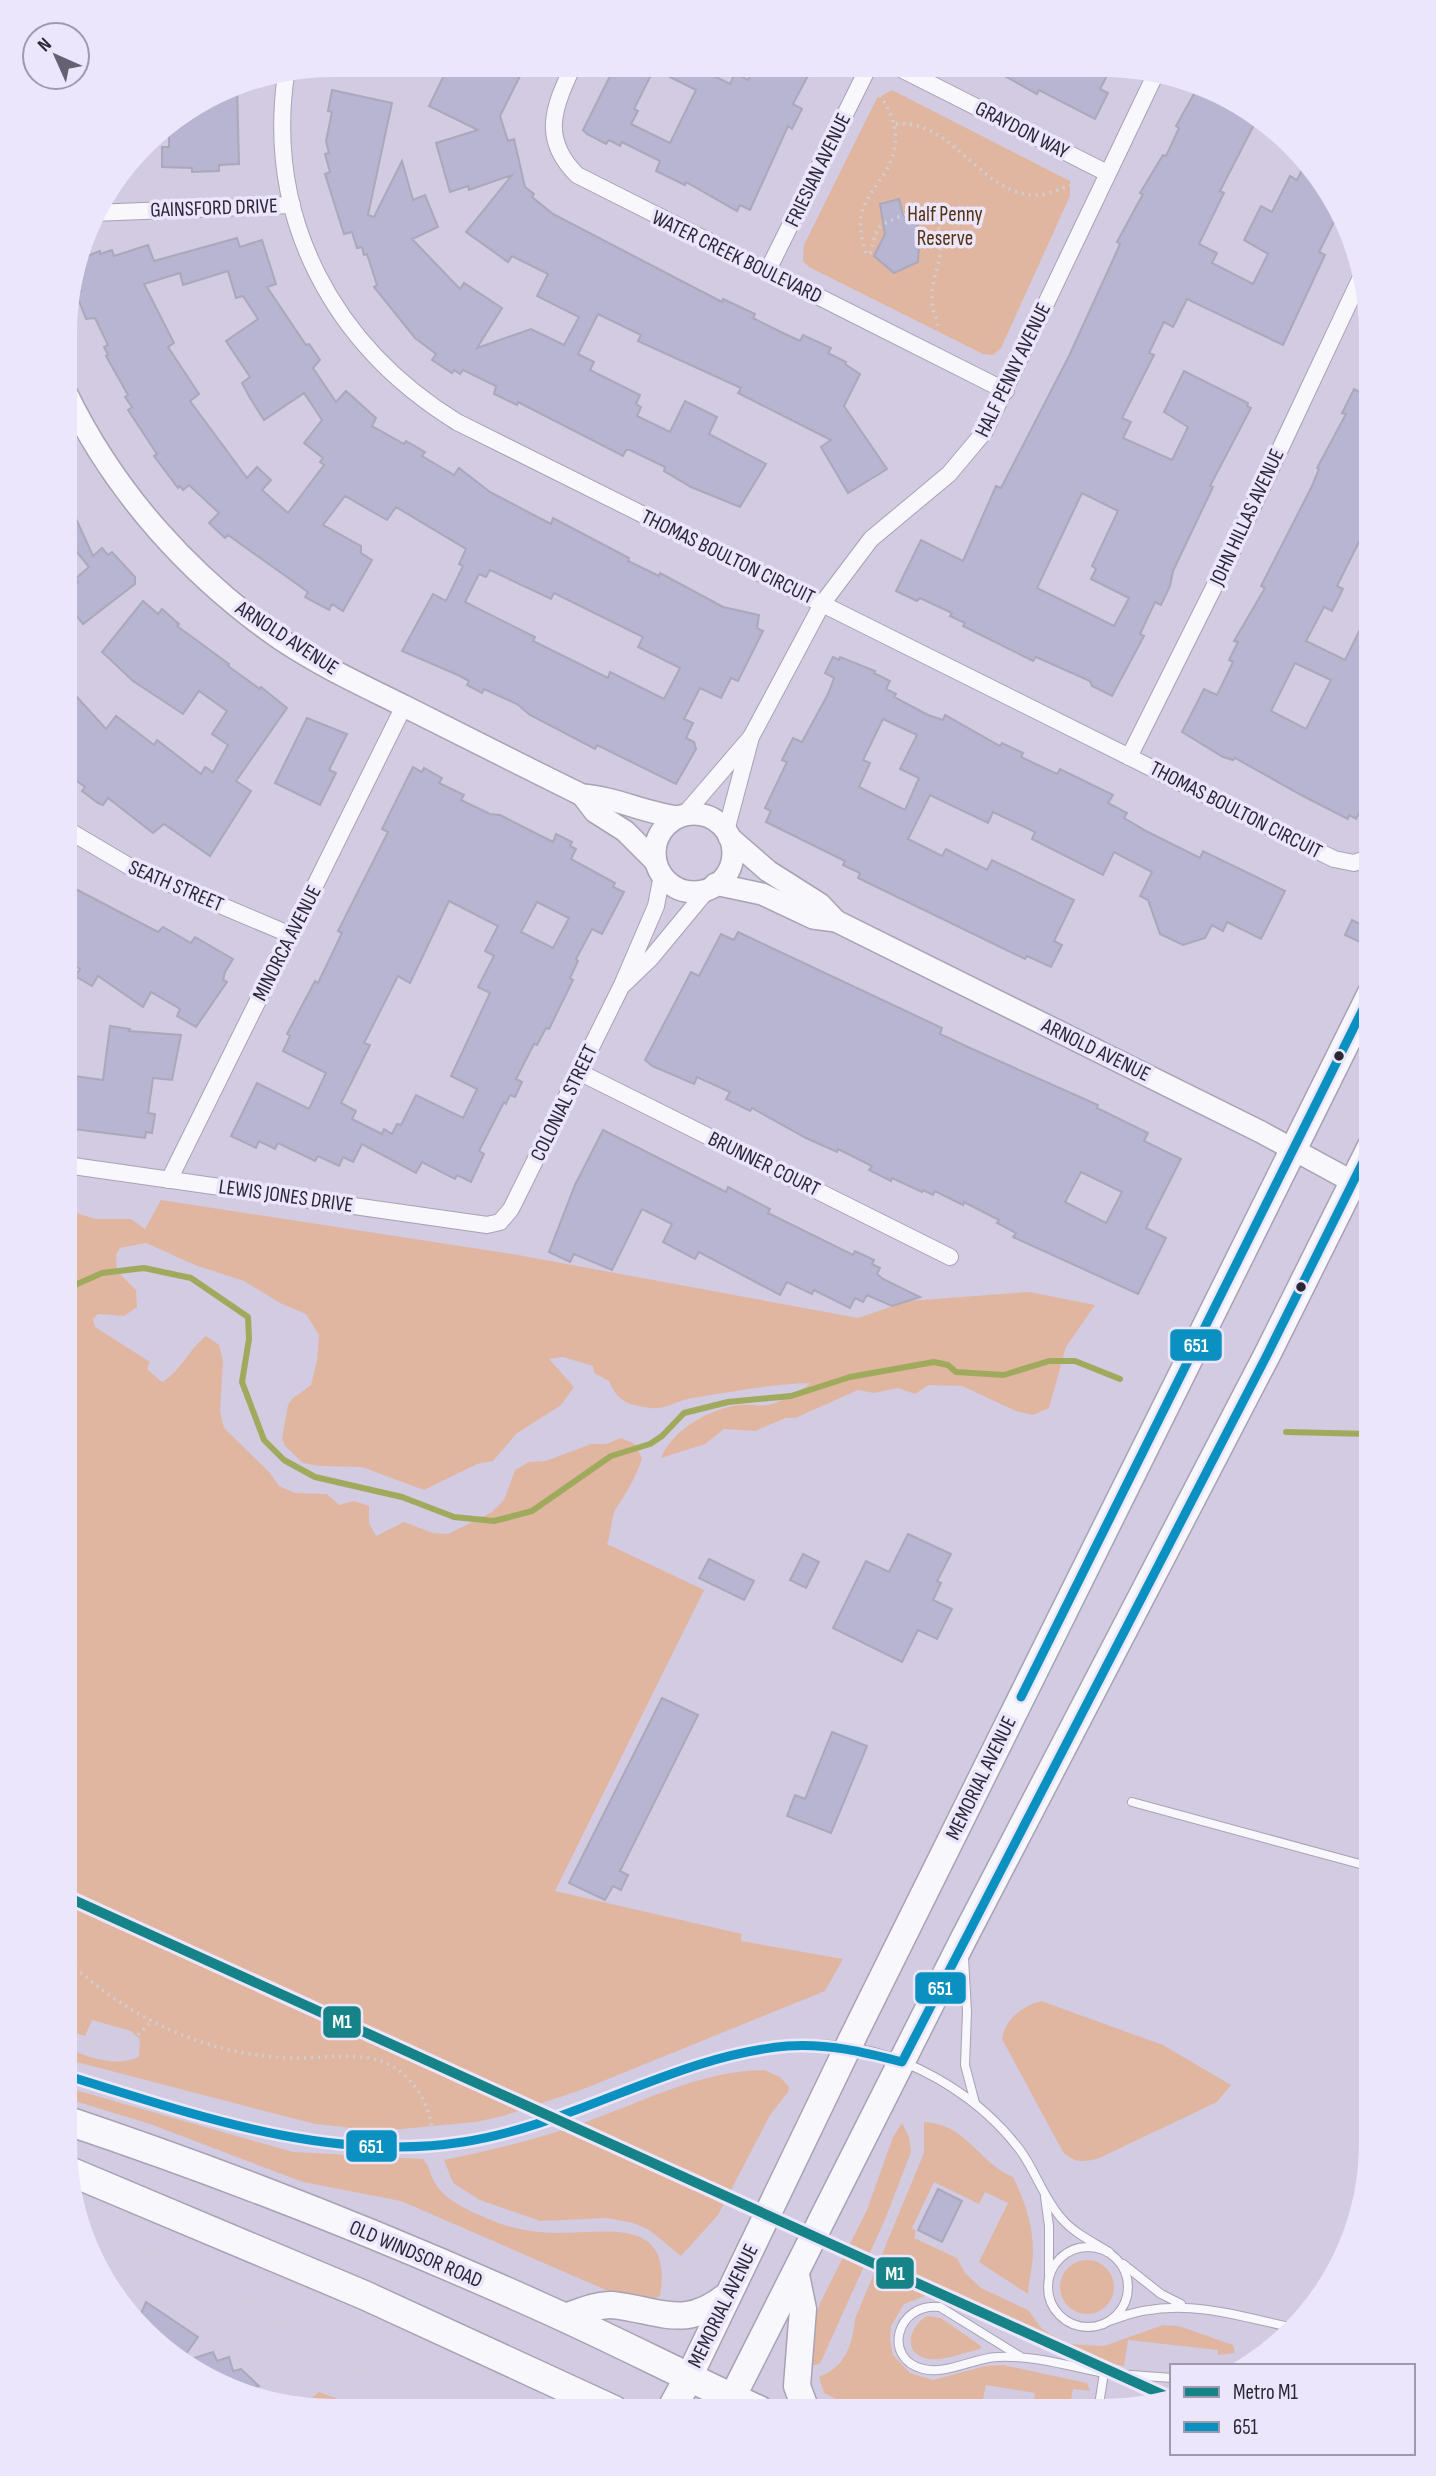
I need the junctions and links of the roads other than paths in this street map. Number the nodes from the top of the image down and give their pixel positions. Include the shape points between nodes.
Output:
1 (568, 77) edge
2 (869, 77) edge
3 (917, 77) edge
4 (286, 82) edge
5 (1152, 82) edge
6 (1107, 173) junction
7 (292, 205) junction
8 (107, 212) edge
9 (767, 272) junction
10 (1355, 290) edge
11 (1006, 391) junction
12 (77, 411) edge
13 (822, 604) junction
14 (404, 706) junction
15 (751, 737) junction
16 (1129, 757) junction
17 (582, 795) junction
18 (681, 816) junction
19 (727, 834) junction
20 (77, 836) edge
21 (1359, 861) edge
22 (659, 869) junction
23 (712, 886) junction
24 (836, 921) junction
25 (291, 935) junction
26 (622, 985) junction
27 (1359, 1017) edge
28 (579, 1072) junction
29 (1293, 1149) junction
30 (77, 1167) edge
31 (169, 1180) junction
32 (1359, 1184) edge
33 (1359, 1191) edge
34 (504, 1219) joint
35 (950, 1256) dead end
36 (1132, 1801) dead end
37 (1359, 1864) edge
38 (963, 1941) junction
39 (849, 2045) junction
40 (902, 2062) junction
41 (77, 2078) edge
42 (975, 2103) junction
43 (77, 2124) edge
44 (79, 2175) edge
45 (1044, 2190) junction
46 (1109, 2252) junction
47 (1118, 2259) junction
48 (796, 2276) junction
49 (1048, 2286) junction
50 (727, 2295) junction
51 (1191, 2307) junction
52 (564, 2317) junction
53 (1104, 2323) junction
54 (1282, 2326) edge
55 (1021, 2357) junction
56 (1104, 2373) junction
57 (689, 2377) junction
58 (1170, 2378) edge
59 (556, 2383) junction
60 (573, 2399) edge
61 (590, 2399) edge
62 (677, 2399) edge
63 (722, 2399) edge
64 (732, 2399) edge
65 (802, 2399) edge
66 (1100, 2399) edge

1 - 9 street, WATER CREEK BOULEVARD via 553,120 556,145 568,166 587,183
2 - 9 street, FRIESIAN AVENUE
3 - 6 street, GRAYDON WAY
4 - 7 street, THOMAS BOULTON CIRCUIT via 283,152
5 - 6 street, HALF PENNY AVENUE
6 - 11 street, HALF PENNY AVENUE
7 - 8 street, GAINSFORD DRIVE
7 - 13 street, THOMAS BOULTON CIRCUIT via 303,243 329,298 365,346 408,388 457,422
9 - 11 street, WATER CREEK BOULEVARD
10 - 16 street, JOHN HILLAS AVENUE
11 - 13 street, HALF PENNY AVENUE via 965,458 871,539
12 - 14 street, ARNOLD AVENUE via 121,484 210,584 282,640
13 - 15 street, HALF PENNY AVENUE
13 - 16 street, THOMAS BOULTON CIRCUIT
14 - 17 street, ARNOLD AVENUE
14 - 25 street, MINORCA AVENUE
15 - 18 street, HALF PENNY AVENUE
15 - 19 street, HALF PENNY AVENUE
16 - 21 street, THOMAS BOULTON CIRCUIT via 1334,859
17 - 18 street, ARNOLD AVENUE via 604,797 646,813
17 - 22 street, ARNOLD AVENUE via 595,812 625,831
18 - 19 street via 704,815
18 - 22 street via 659,836 655,849
19 - 23 street via 733,850 731,863
19 - 24 street, ARNOLD AVENUE via 774,876 820,904
20 - 25 street, SEATH STREET via 132,869
22 - 23 street via 683,890
22 - 26 street, COLONIAL STREET via 656,906
23 - 24 street, ARNOLD AVENUE via 762,894 813,918
23 - 26 street, COLONIAL STREET
24 - 29 street, ARNOLD AVENUE
25 - 31 street, MINORCA AVENUE
26 - 28 street, COLONIAL STREET
27 - 29 main road, MEMORIAL AVENUE
28 - 34 street, COLONIAL STREET
28 - 35 street, BRUNNER COURT
29 - 32 street, ARNOLD AVENUE
29 - 39 main road, MEMORIAL AVENUE
30 - 31 street, LEWIS JONES DRIVE
31 - 34 street, LEWIS JONES DRIVE via 487,1225
33 - 38 main road via 1267,1355
36 - 37 lane
38 - 40 main road
38 - 42 lane via 965,2065
39 - 40 lane
39 - 41 lane via 789,2043 748,2050 513,2132 434,2146 373,2147 289,2136
39 - 50 main road, MEMORIAL AVENUE
40 - 42 lane via 945,2082
40 - 48 main road
42 - 45 lane via 1021,2151
43 - 52 highway, OLD WINDSOR ROAD via 229,2177
44 - 59 highway via 364,2295
45 - 46 lane via 1072,2228
45 - 49 lane
46 - 47 lane
46 - 49 lane via 1088,2247 1067,2253 1054,2267
47 - 51 lane via 1161,2294
47 - 53 lane via 1128,2289 1121,2310
48 - 64 main road
48 - 65 main road via 803,2309 797,2386
49 - 53 lane via 1053,2305 1066,2320 1084,2326
50 - 52 main road via 709,2311 683,2318 610,2305
50 - 57 main road, MEMORIAL AVENUE
51 - 53 lane via 1146,2309
51 - 54 lane
52 - 57 highway, OLD WINDSOR ROAD
55 - 55 lane via 923,2369 904,2355 898,2337 904,2320 929,2305 940,2307
55 - 56 lane
56 - 58 lane
56 - 66 lane
57 - 62 highway
57 - 63 highway, OLD WINDSOR ROAD
59 - 60 main road
59 - 61 highway

